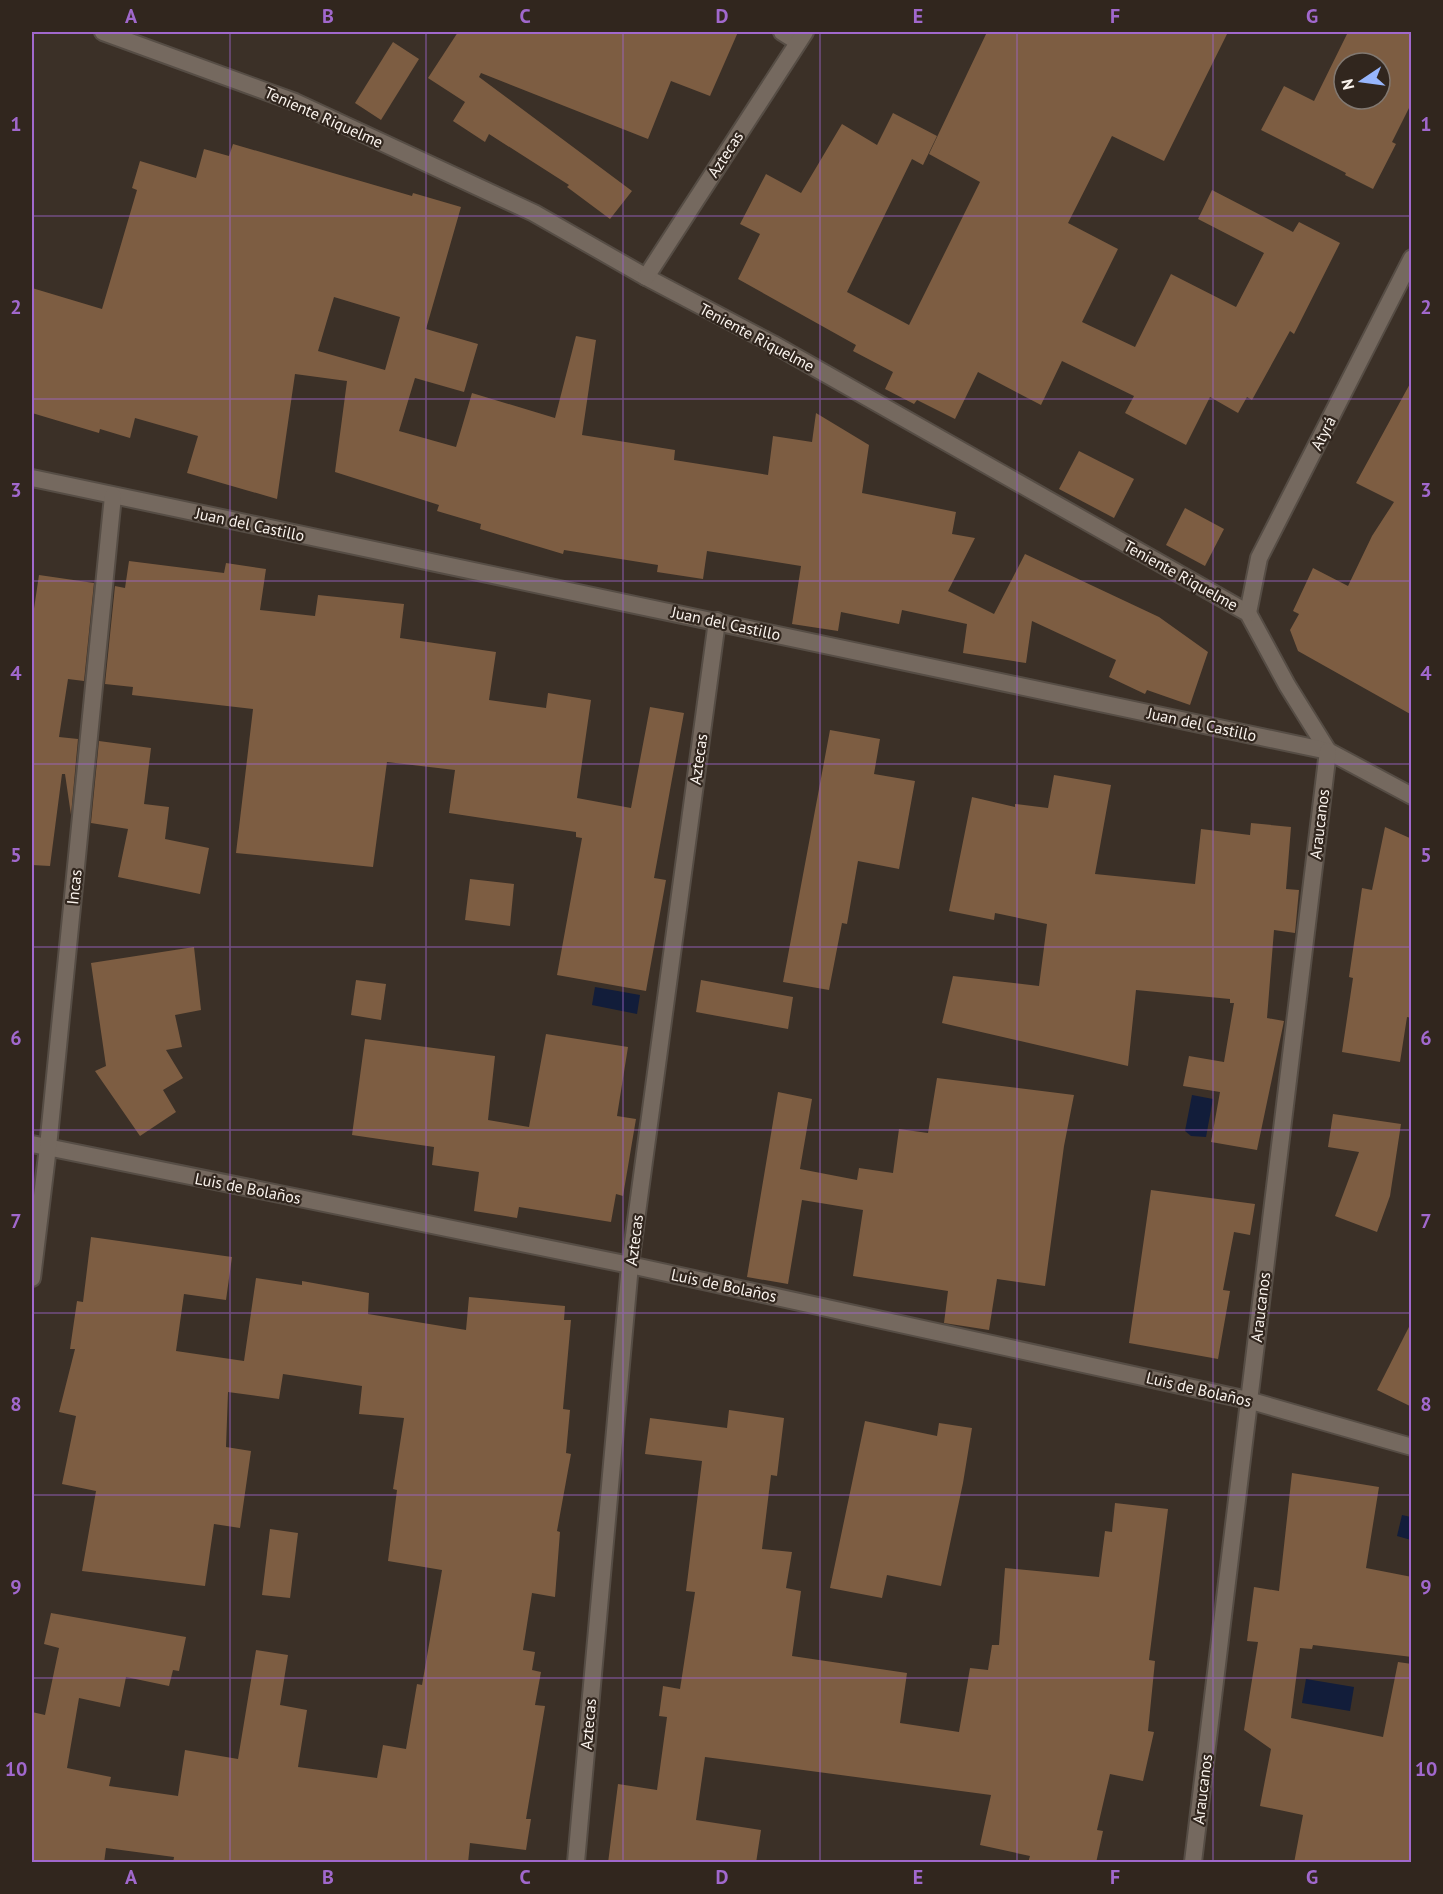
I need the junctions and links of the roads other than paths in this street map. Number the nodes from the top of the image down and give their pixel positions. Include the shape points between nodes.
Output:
1 (103, 32) edge
2 (782, 32) edge
3 (802, 37) edge
4 (1412, 258) edge
5 (645, 277) junction
6 (32, 478) edge
7 (113, 496) junction
8 (1248, 613) junction
9 (717, 621) junction
10 (1328, 751) junction
11 (1412, 796) edge
12 (40, 1145) edge
13 (630, 1265) junction
14 (32, 1278) edge
15 (1248, 1400) junction
16 (1412, 1448) edge
17 (576, 1863) edge
18 (1193, 1863) edge

1 - 5 street, Teniente Riquelme via 295,102 534,213
2 - 3 street
3 - 5 street, Aztecas
4 - 8 street, Atyrá via 1259,558
5 - 8 street, Teniente Riquelme via 773,344
6 - 7 street, Juan del Castillo
7 - 9 street, Juan del Castillo
7 - 12 street, Incas
8 - 10 street, Teniente Riquelme
9 - 10 street, Juan del Castillo
9 - 13 street, Aztecas
10 - 11 street, Juan del Castillo
10 - 15 street, Araucanos
12 - 13 street, Luis de Bolaños
12 - 14 street, Incas
13 - 15 street, Luis de Bolaños
13 - 17 street, Aztecas
15 - 16 street, Luis de Bolaños
15 - 18 street, Araucanos

